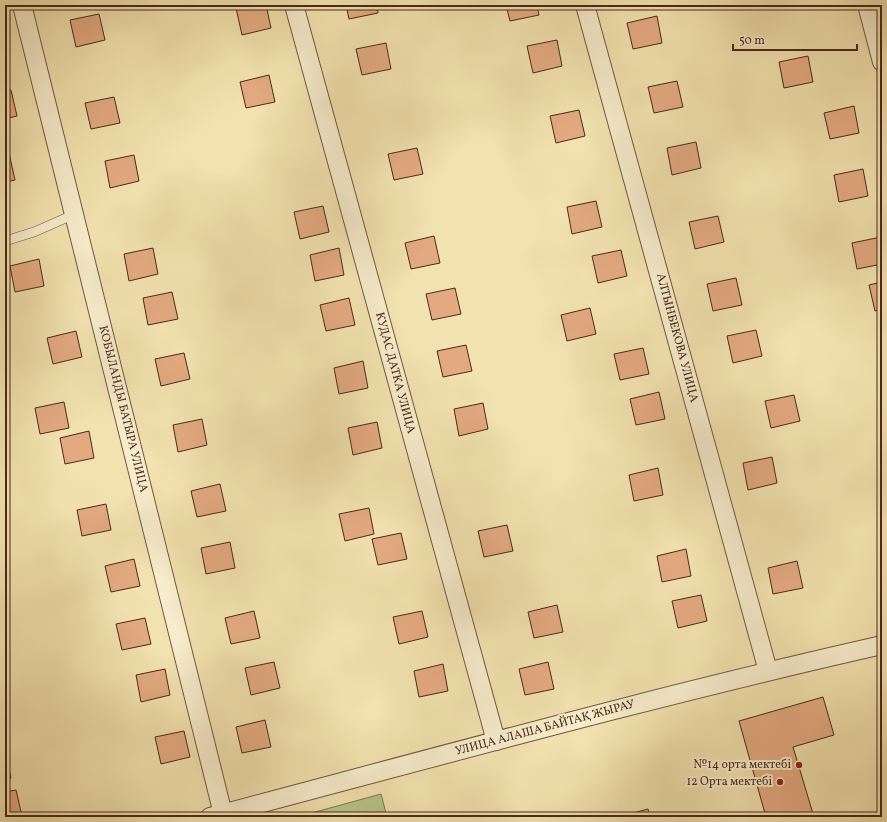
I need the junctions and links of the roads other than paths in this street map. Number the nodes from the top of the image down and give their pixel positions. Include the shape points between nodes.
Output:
1 (22, 5) edge
2 (294, 5) edge
3 (585, 5) edge
4 (867, 5) edge
5 (882, 62) edge
6 (75, 214) junction
7 (5, 241) edge
8 (882, 645) edge
9 (768, 671) junction
10 (496, 741) junction
11 (216, 815) edge

1 - 6 street, КОБЫЛАНДЫ БАТЫРА УЛИЦА
2 - 10 street, КУДАС ДАТКА УЛИЦА
3 - 9 street, АЛТЫНБЕКОВА УЛИЦА
4 - 5 street
6 - 7 lane via 34,232
6 - 11 street, КОБЫЛАНДЫ БАТЫРА УЛИЦА
8 - 9 street, УЛИЦА АЛАША БАЙТАҚ ЖЫРАУ
9 - 10 street, УЛИЦА АЛАША БАЙТАҚ ЖЫРАУ
10 - 11 street, УЛИЦА АЛАША БАЙТАҚ ЖЫРАУ

